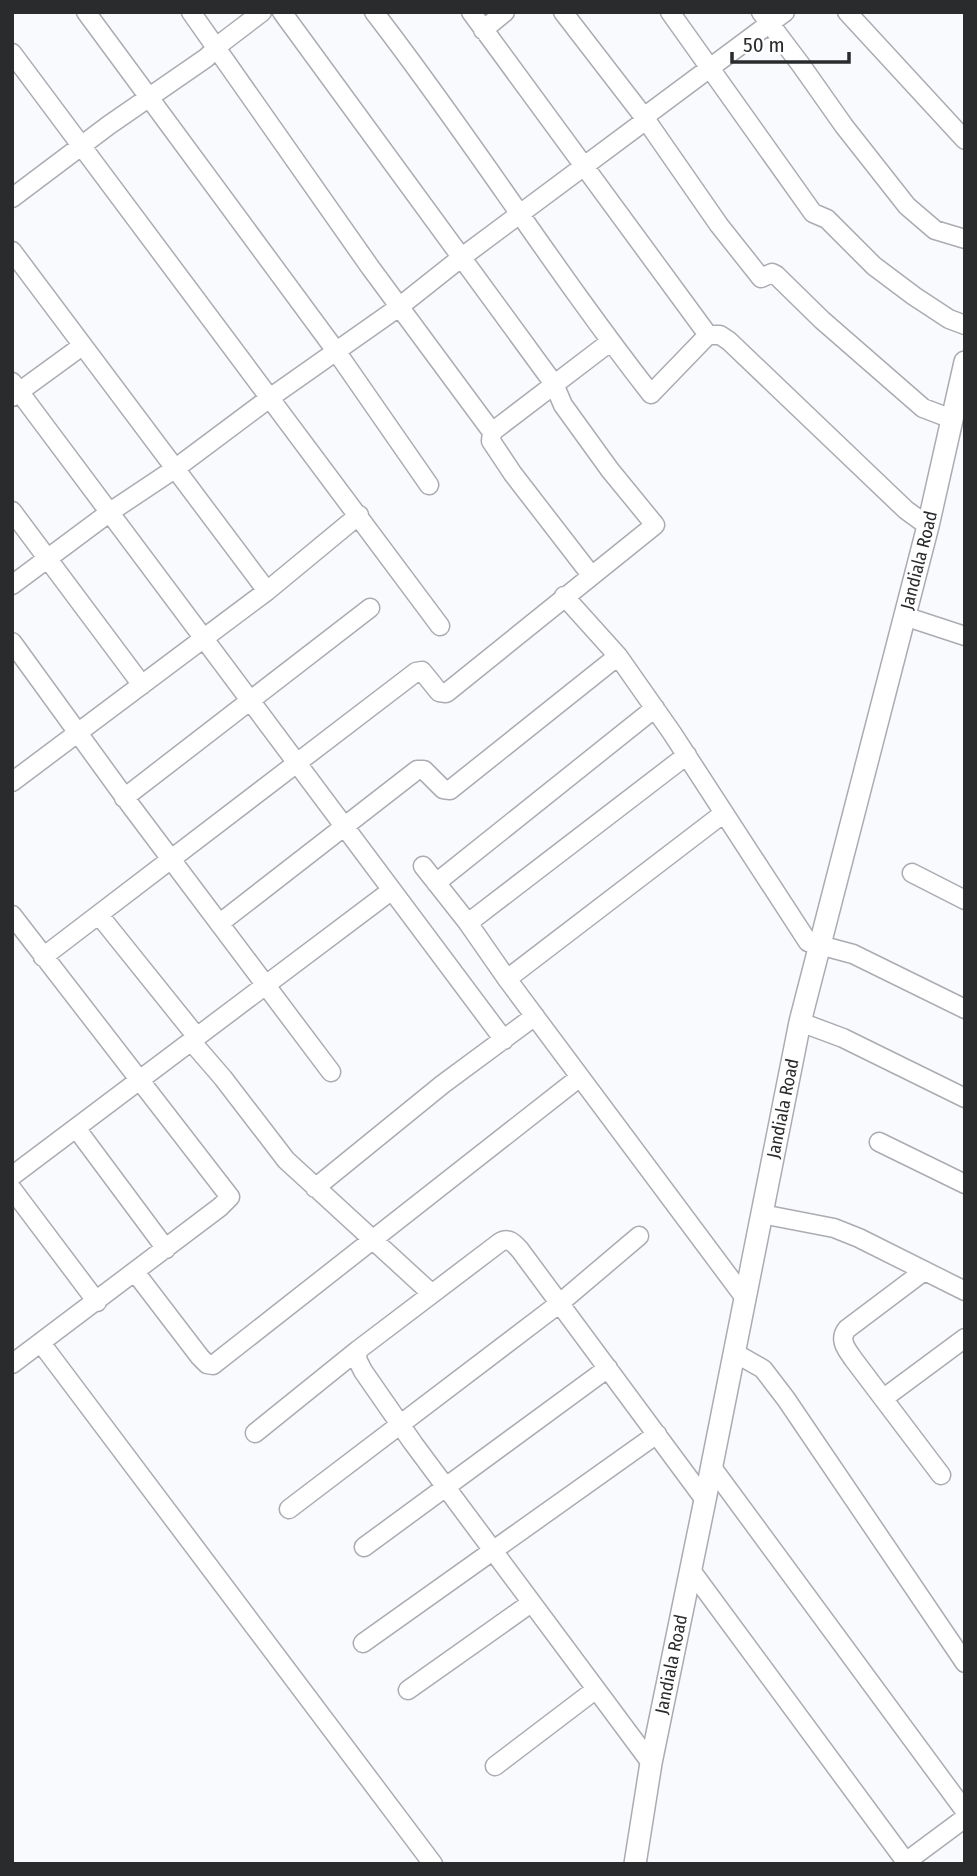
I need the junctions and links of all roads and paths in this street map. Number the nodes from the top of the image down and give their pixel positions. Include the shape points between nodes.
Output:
1 (86, 12) edge
2 (191, 12) edge
3 (262, 12) edge
4 (282, 12) edge
5 (374, 12) edge
6 (471, 12) edge
7 (505, 12) edge
8 (563, 12) edge
9 (670, 12) edge
10 (785, 12) edge
11 (847, 12) edge
12 (765, 18) edge
13 (483, 30) junction
14 (217, 49) junction
15 (12, 53) edge
16 (710, 68) junction
17 (148, 98) junction
18 (644, 117) junction
19 (965, 140) edge
20 (80, 146) junction
21 (584, 169) junction
22 (13, 196) edge
23 (520, 215) junction
24 (965, 239) edge
25 (12, 251) edge
26 (462, 257) junction
27 (399, 307) junction
28 (965, 325) edge
29 (708, 335) junction
30 (610, 342) junction
31 (82, 346) junction
32 (335, 351) junction
33 (965, 362) edge
34 (554, 384) junction
35 (15, 390) edge
36 (271, 397) junction
37 (952, 419) junction
38 (492, 432) junction
39 (176, 468) junction
40 (429, 485) dead end
41 (12, 511) edge
42 (110, 512) junction
43 (359, 515) junction
44 (928, 526) junction
45 (47, 559) junction
46 (591, 575) junction
47 (12, 586) edge
48 (267, 591) junction
49 (564, 596) junction
50 (370, 608) dead end
51 (904, 616) junction
52 (440, 626) dead end
53 (965, 636) edge
54 (205, 639) junction
55 (12, 642) edge
56 (618, 656) junction
57 (142, 685) junction
58 (251, 700) junction
59 (655, 708) junction
60 (78, 733) junction
61 (687, 755) junction
62 (298, 763) junction
63 (12, 782) edge
64 (124, 798) junction
65 (724, 813) junction
66 (344, 826) junction
67 (172, 859) junction
68 (423, 866) dead end
69 (912, 873) dead end
70 (436, 883) junction
71 (391, 890) junction
72 (965, 900) edge
73 (12, 915) edge
74 (99, 915) junction
75 (220, 923) junction
76 (468, 923) junction
77 (821, 946) junction
78 (43, 957) junction
79 (507, 979) junction
80 (266, 985) junction
81 (965, 1009) edge
82 (535, 1016) junction
83 (800, 1022) junction
84 (194, 1039) junction
85 (503, 1040) junction
86 (331, 1072) dead end
87 (580, 1077) junction
88 (140, 1080) junction
89 (965, 1098) edge
90 (76, 1128) junction
91 (879, 1142) dead end
92 (12, 1176) edge
93 (965, 1184) edge
94 (315, 1188) junction
95 (12, 1189) edge
96 (762, 1214) junction
97 (639, 1236) dead end
98 (373, 1240) junction
99 (166, 1249) junction
100 (925, 1270) junction
101 (135, 1272) junction
102 (965, 1291) edge
103 (431, 1293) junction
104 (746, 1298) junction
105 (97, 1302) junction
106 (560, 1303) junction
107 (965, 1338) edge
108 (41, 1343) junction
109 (358, 1350) junction
110 (735, 1353) junction
111 (12, 1364) edge
112 (608, 1368) junction
113 (884, 1398) junction
114 (400, 1424) junction
115 (255, 1433) dead end
116 (657, 1434) junction
117 (711, 1466) junction
118 (941, 1475) dead end
119 (446, 1487) junction
120 (705, 1500) junction
121 (289, 1509) dead end
122 (364, 1547) dead end
123 (493, 1551) junction
124 (690, 1569) junction
125 (531, 1603) junction
126 (363, 1643) dead end
127 (965, 1663) edge
128 (408, 1690) dead end
129 (595, 1690) junction
130 (650, 1763) junction
131 (495, 1766) dead end
132 (965, 1811) edge
133 (965, 1818) edge
134 (905, 1863) edge
135 (433, 1864) edge
136 (635, 1864) edge

1 - 17 street
2 - 14 street
3 - 14 street
4 - 26 street
5 - 23 street
6 - 13 street
7 - 13 street
8 - 18 street
9 - 16 street
10 - 12 street
11 - 19 street
12 - 16 street
12 - 24 street via 907,206 935,230
13 - 21 street
14 - 17 street
14 - 27 street
15 - 20 street
16 - 18 street
16 - 28 street via 813,213 827,219 874,266 914,296
17 - 20 street
17 - 32 street
18 - 21 street
18 - 37 street via 761,278 772,273 781,278 923,408
20 - 22 street
20 - 36 street
21 - 23 street
21 - 29 street
23 - 26 street
23 - 30 street
25 - 31 street
26 - 27 street
26 - 34 street
27 - 32 street
27 - 38 street
29 - 30 street via 651,394
29 - 44 street via 729,341
30 - 34 street
31 - 35 street
31 - 39 street
32 - 36 street
32 - 40 street
33 - 37 street, Jandiala Road
34 - 38 street
34 - 46 street via 563,405 654,525
35 - 42 street
36 - 39 street
36 - 43 street
37 - 44 street, Jandiala Road
38 - 46 street via 491,441 513,474
39 - 42 street
39 - 48 street
41 - 45 street
42 - 45 street
42 - 54 street
43 - 48 street
43 - 52 street
44 - 51 street, Jandiala Road
45 - 47 street
45 - 57 street
46 - 49 street
48 - 54 street
49 - 56 street
49 - 62 street via 446,693 439,692 422,671 416,672
50 - 58 street
51 - 53 street
51 - 77 street, Jandiala Road
54 - 57 street
54 - 58 street
55 - 60 street
56 - 59 street
56 - 66 street via 450,790 424,770 417,771
57 - 60 street
58 - 62 street
58 - 64 street
59 - 61 street
59 - 70 street
60 - 63 street
60 - 64 street
61 - 65 street
61 - 76 street
62 - 66 street
62 - 67 street
64 - 67 street
65 - 77 street via 808,942
65 - 79 street
66 - 71 street
66 - 75 street
67 - 74 street
67 - 75 street
68 - 70 street
69 - 72 street
70 - 76 street
71 - 80 street
71 - 85 street
73 - 78 street
74 - 78 street
74 - 84 street
75 - 80 street
76 - 79 street
77 - 81 street via 853,954
77 - 83 street, Jandiala Road
78 - 88 street
79 - 82 street
80 - 84 street
80 - 86 street
82 - 85 street
82 - 87 street
83 - 89 street
83 - 96 street, Jandiala Road
84 - 88 street
84 - 94 street via 286,1160
85 - 94 street
87 - 98 street
87 - 104 street
88 - 90 street
88 - 99 street via 230,1197
90 - 92 street
90 - 99 street
91 - 93 street
94 - 98 street
95 - 105 street
96 - 100 street via 834,1228
96 - 104 street, Jandiala Road
97 - 106 street
98 - 101 street via 210,1365
98 - 103 street
99 - 101 street
100 - 102 street
100 - 113 street via 843,1336 846,1348
101 - 105 street
103 - 106 street via 504,1239 520,1250
103 - 109 street
104 - 110 street, Jandiala Road
105 - 108 street
106 - 112 street
106 - 114 street
107 - 113 street
108 - 111 street
108 - 135 street
109 - 114 street via 363,1371
109 - 115 street
110 - 117 street, Jandiala Road
110 - 127 street via 763,1369 786,1399
112 - 116 street
112 - 119 street
113 - 118 street
114 - 119 street
114 - 121 street
116 - 120 street
116 - 123 street
117 - 120 street, Jandiala Road
117 - 132 street
119 - 122 street
119 - 123 street
120 - 124 street, Jandiala Road
123 - 125 street
123 - 126 street
124 - 130 street, Jandiala Road
124 - 134 street
125 - 128 street
125 - 129 street
129 - 130 street
129 - 131 street
130 - 136 street, Jandiala Road
133 - 134 street

